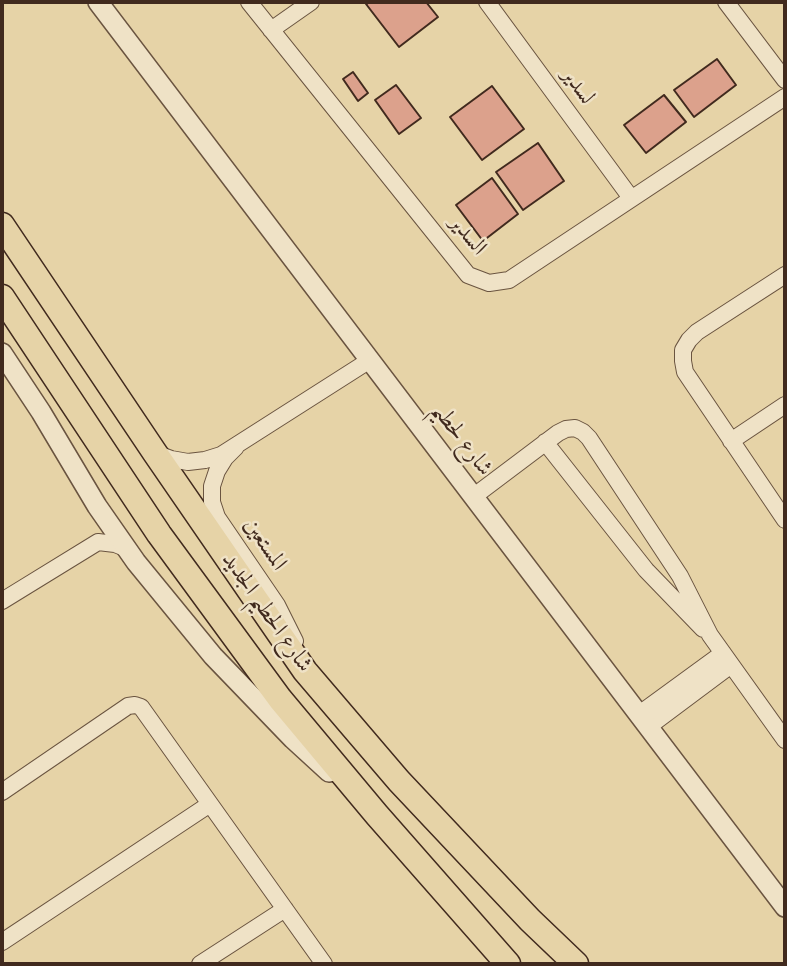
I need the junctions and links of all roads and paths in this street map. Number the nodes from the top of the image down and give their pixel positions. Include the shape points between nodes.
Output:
1 (98, 2) edge
2 (249, 2) edge
3 (311, 2) edge
4 (487, 2) edge
5 (726, 2) edge
6 (271, 30) junction
7 (785, 80) edge
8 (785, 97) edge
9 (631, 198) junction
10 (2, 225) edge
11 (785, 275) edge
12 (2, 297) edge
13 (2, 352) edge
14 (370, 360) junction
15 (785, 405) edge
16 (731, 441) junction
17 (545, 442) junction
18 (236, 447) junction
19 (155, 453) junction
20 (474, 497) junction
21 (97, 506) junction
22 (785, 520) edge
23 (98, 542) junction
24 (125, 548) junction
25 (4, 595) edge
26 (710, 635) junction
27 (727, 659) junction
28 (305, 671) junction
29 (643, 721) junction
30 (785, 740) edge
31 (2, 792) edge
32 (209, 804) junction
33 (377, 815) junction
34 (785, 906) edge
35 (285, 909) junction
36 (2, 942) edge
37 (200, 964) edge
38 (324, 964) edge
39 (508, 964) edge
40 (576, 964) edge

1 - 14 street, شارع لحطيم
2 - 6 street, السدير
3 - 6 street
4 - 9 street, لسدير
5 - 7 street
6 - 9 street, السدير via 468,275 489,283 509,280
8 - 9 street, السدير
10 - 19 main road, شارع الحطيم الجديد
11 - 16 street via 696,332 683,350 685,372
12 - 33 main road, شارع الحطيم الجديد via 159,534 280,699
13 - 21 street
14 - 18 street, المستعين
14 - 20 street, شارع لحطيم
15 - 16 street
16 - 22 street
17 - 20 street
17 - 26 street via 646,570
17 - 26 street via 575,428 590,438 680,576
18 - 19 street, المستعين via 188,462
18 - 28 street, المستعين via 217,471 212,502 217,517 277,605
19 - 28 main road, شارع الحطيم الجديد
20 - 29 street, شارع لحطيم
21 - 23 street
21 - 24 street
23 - 24 street
23 - 25 street
24 - 33 street via 213,656 292,738
26 - 27 street
27 - 29 street
27 - 30 street
28 - 40 main road, شارع الحطيم الجديد via 399,781
29 - 34 street, شارع لحطيم
31 - 32 street via 135,705 141,707
32 - 35 street
32 - 36 street
33 - 39 main road, شارع الحطيم الجديد
35 - 37 street
35 - 38 street

